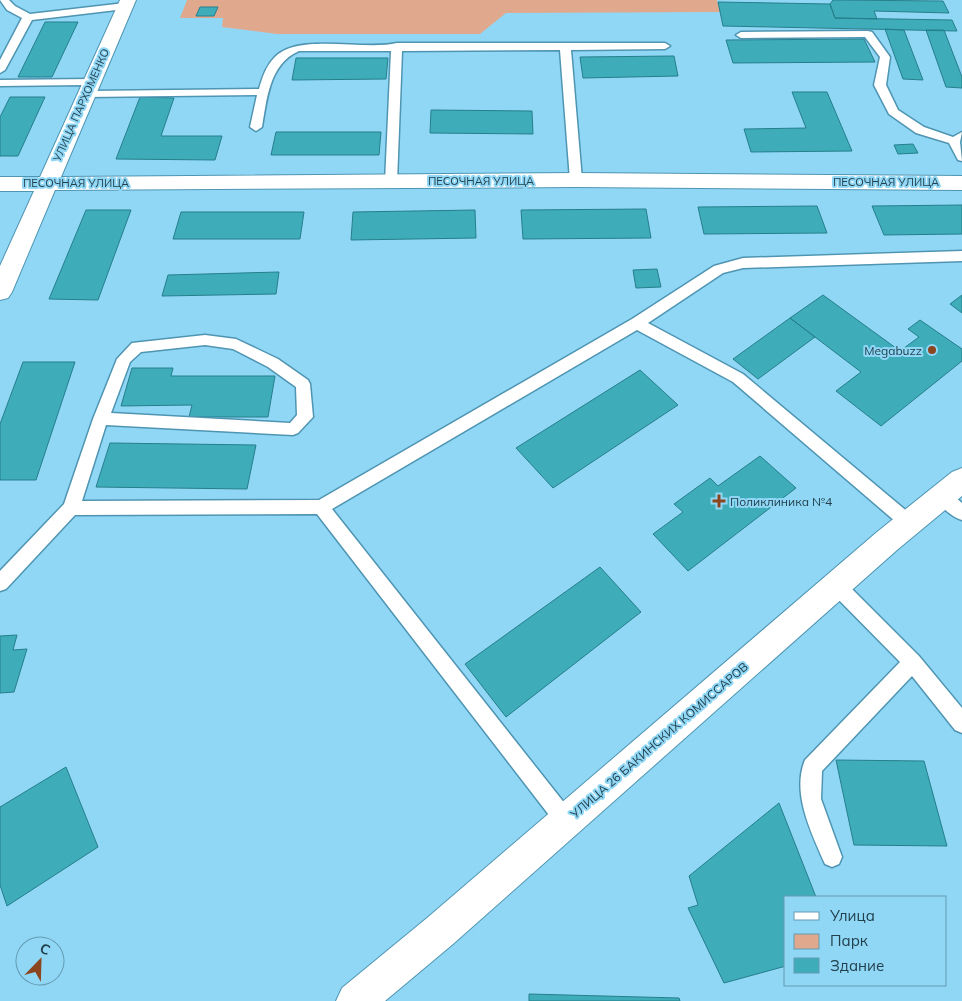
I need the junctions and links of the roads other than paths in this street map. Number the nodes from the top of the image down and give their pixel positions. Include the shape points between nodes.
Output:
1 (4, 0) edge
2 (126, 3) edge
3 (28, 17) junction
4 (741, 35) dead end
5 (397, 46) junction
6 (565, 46) junction
7 (665, 46) dead end
8 (0, 70) edge
9 (0, 83) edge
10 (89, 88) junction
11 (263, 92) junction
12 (256, 127) dead end
13 (958, 139) edge
14 (962, 157) edge
15 (576, 180) junction
16 (391, 182) junction
17 (47, 183) junction
18 (962, 183) edge
19 (0, 184) edge
20 (962, 256) edge
21 (0, 292) edge
22 (637, 323) junction
23 (101, 419) junction
24 (956, 496) edge
25 (322, 507) junction
26 (71, 508) junction
27 (909, 524) junction
28 (0, 583) edge
29 (837, 586) junction
30 (913, 662) junction
31 (962, 723) edge
32 (566, 821) junction
33 (832, 857) dead end
34 (355, 1001) edge

1 - 3 lane
2 - 3 lane
2 - 10 street, УЛИЦА ПАРХОМЕНКО
3 - 8 lane
4 - 13 lane via 868,34 885,57 880,85 894,112 920,130
5 - 6 lane
5 - 11 lane via 291,50 272,64
5 - 16 lane
6 - 7 lane
6 - 15 lane
9 - 10 lane
10 - 11 lane
10 - 17 street, УЛИЦА ПАРХОМЕНКО
11 - 12 lane
13 - 14 lane
15 - 16 street, ПЕСОЧНАЯ УЛИЦА
15 - 18 street, ПЕСОЧНАЯ УЛИЦА
16 - 17 street, ПЕСОЧНАЯ УЛИЦА
17 - 19 street, ПЕСОЧНАЯ УЛИЦА
17 - 21 street, УЛИЦА ПАРХОМЕНКО
20 - 22 lane via 743,263 719,269
22 - 25 lane
22 - 27 lane via 738,378
23 - 23 lane via 124,359 137,347 205,340 236,344 273,363 303,384 305,417 293,429
23 - 26 lane
24 - 27 street, УЛИЦА 26 БАКИНСКИХ КОМИССАРОВ
25 - 26 lane
25 - 32 lane
26 - 28 lane
27 - 29 street, УЛИЦА 26 БАКИНСКИХ КОМИССАРОВ
29 - 30 lane
29 - 32 street, УЛИЦА 26 БАКИНСКИХ КОМИССАРОВ
30 - 31 lane
30 - 33 lane via 812,768 811,799
32 - 34 street, УЛИЦА 26 БАКИНСКИХ КОМИССАРОВ

